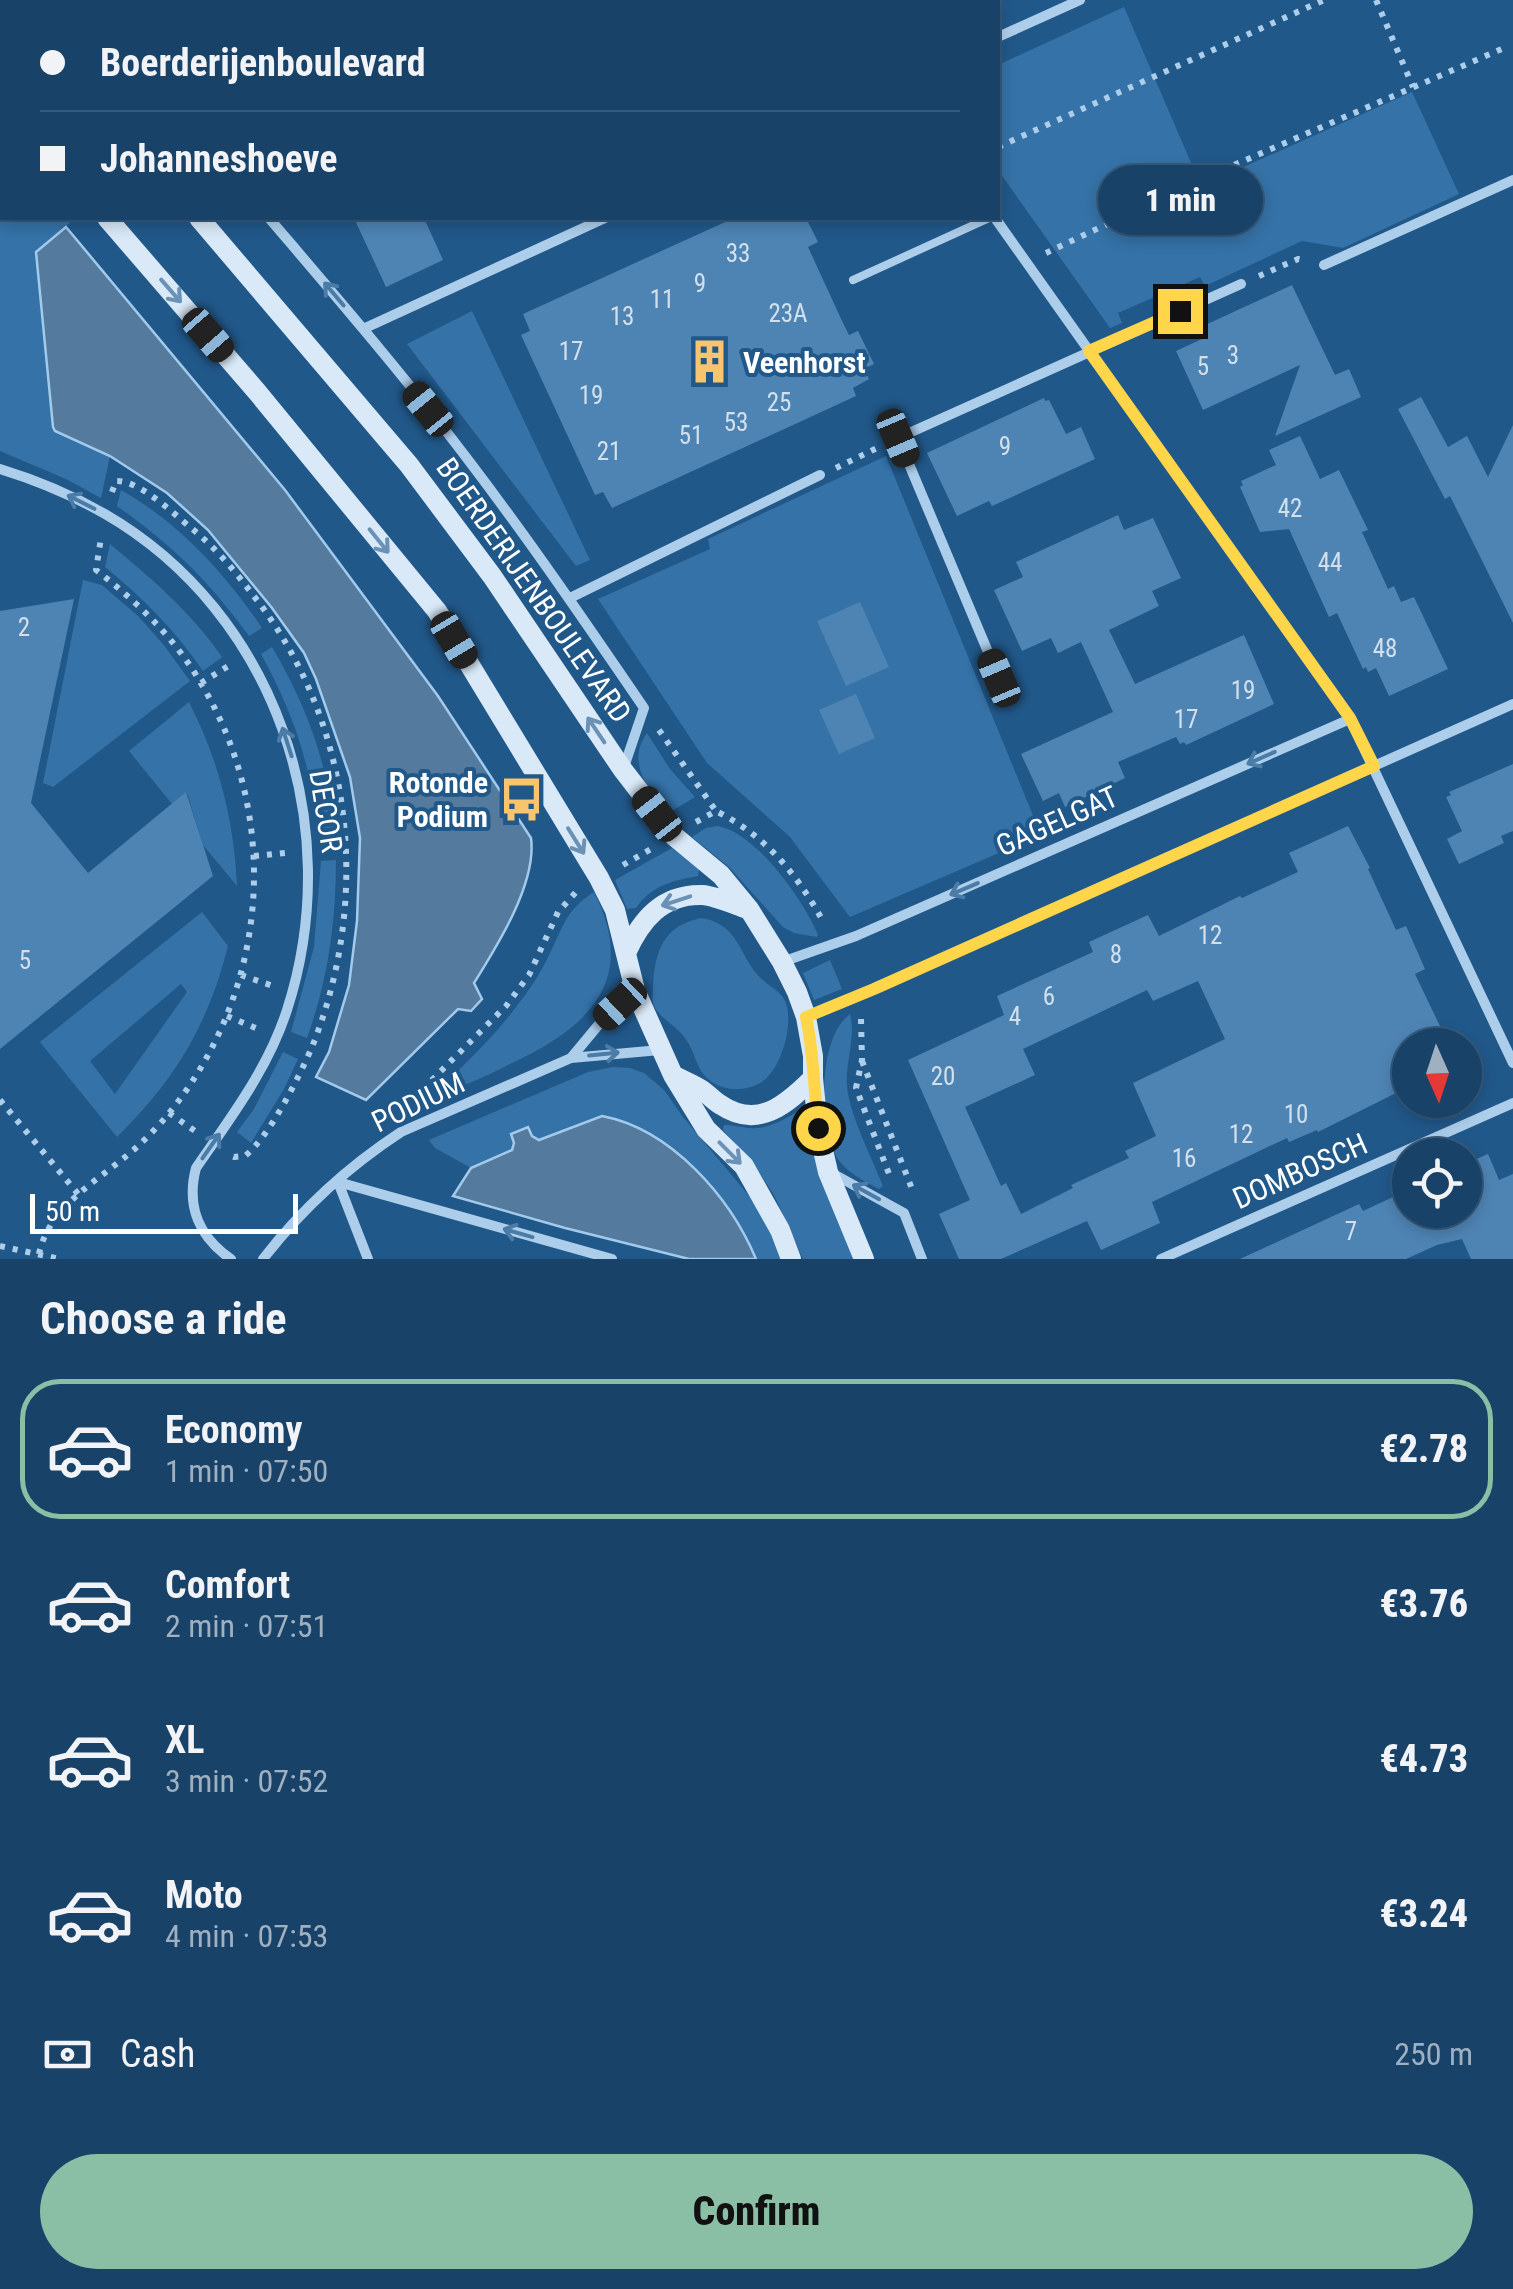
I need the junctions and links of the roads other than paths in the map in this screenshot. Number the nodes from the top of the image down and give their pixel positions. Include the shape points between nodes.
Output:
1 (1080, 0) edge
2 (1000, 36) edge
3 (1513, 180) edge
4 (109, 220) edge
5 (201, 220) edge
6 (270, 220) edge
7 (601, 220) edge
8 (988, 220) edge
9 (994, 220) edge
10 (1324, 265) road end
11 (853, 280) dead end
12 (1241, 284) road end
13 (364, 329) junction
14 (1089, 351) junction
15 (0, 469) edge
16 (820, 475) road end
17 (570, 598) junction
18 (999, 678) dead end
19 (1513, 704) edge
20 (1350, 718) junction
21 (1374, 766) junction
22 (623, 770) junction
23 (749, 909) junction
24 (626, 953) junction
25 (782, 962) junction
26 (635, 990) junction
27 (806, 1017) junction
28 (661, 1050) junction
29 (571, 1058) junction
30 (1513, 1063) edge
31 (672, 1075) junction
32 (812, 1078) junction
33 (1513, 1104) edge
34 (828, 1172) junction
35 (338, 1182) junction
36 (231, 1259) edge
37 (263, 1259) edge
38 (368, 1259) edge
39 (612, 1259) edge
40 (791, 1259) edge
41 (864, 1259) edge
42 (922, 1259) edge
43 (1161, 1259) edge

1 - 2 street
3 - 10 street
4 -> 24 main road via 438,612 599,878
22 -> 5 main road, BOERDERIJENBOULEVARD via 409,465
13 -> 6 street, BOERDERIJENBOULEVARD
7 - 13 street
8 - 11 lane
9 - 14 street
12 - 14 street
13 - 17 street, BOERDERIJENBOULEVARD
14 - 18 street via 898,438
14 - 20 street
36 -> 15 street, DECOR via 205,1236 193,1208 192,1181 268,1057 299,967 310,872 298,777 271,698 202,594 106,514
16 - 17 street
17 - 22 street, BOERDERIJENBOULEVARD via 644,708
19 - 21 street
20 - 21 street
20 -> 25 street, GAGELGAT via 835,945
21 - 27 street
21 - 30 street
22 - 23 main road, BOERDERIJENBOULEVARD via 674,836
23 -> 24 main road via 704,895 665,903 648,915
23 - 25 main road, BOERDERIJENBOULEVARD
24 - 26 main road
25 - 27 main road, BOERDERIJENBOULEVARD
26 - 28 main road
26 - 29 street, PODIUM
27 - 32 main road, BOERDERIJENBOULEVARD
29 -> 28 street, PODIUM
28 - 31 main road
29 - 35 street, PODIUM via 401,1132
31 - 32 main road via 720,1106 750,1114 776,1110
31 -> 40 main road via 706,1129 744,1166
32 - 34 main road, BOERDERIJENBOULEVARD
33 - 43 street, DOMBOSCH
34 - 41 main road, BOERDERIJENBOULEVARD
42 -> 34 street via 904,1213
35 - 37 street, PODIUM
35 - 38 street
39 -> 35 street

